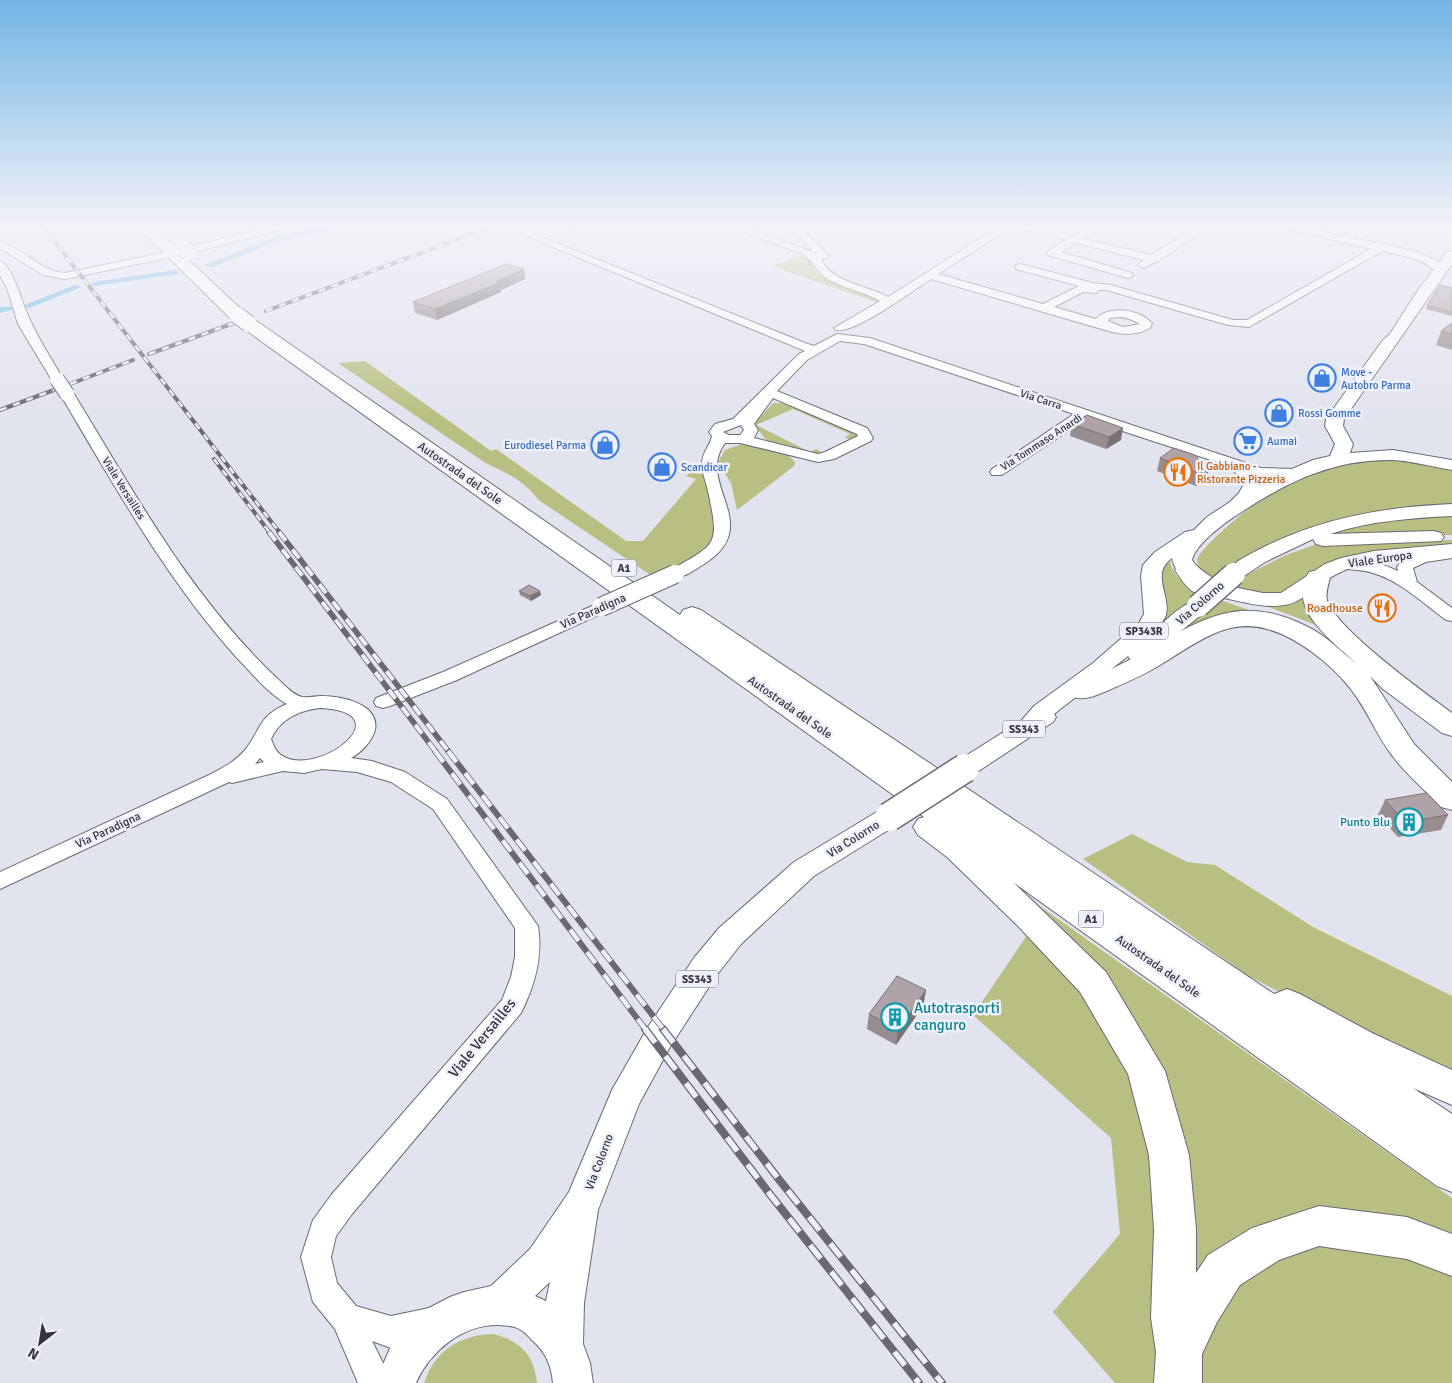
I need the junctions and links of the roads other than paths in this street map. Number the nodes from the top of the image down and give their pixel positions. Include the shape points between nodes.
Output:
1 (11, 289) edge
2 (220, 289) edge
3 (661, 289) edge
4 (860, 289) edge
5 (870, 289) edge
6 (909, 289) edge
7 (977, 289) edge
8 (1081, 289) edge
9 (1084, 289) edge
10 (1111, 289) edge
11 (1310, 289) edge
12 (1429, 289) edge
13 (1094, 291) dead end
14 (904, 292) junction
15 (886, 303) junction
16 (1044, 308) junction
17 (20, 314) joint
18 (1105, 316) junction
19 (250, 317) junction
20 (1075, 317) junction
21 (1241, 324) joint
22 (1113, 328) junction
23 (1396, 336) junction
24 (833, 338) junction
25 (768, 392) junction
26 (66, 394) joint
27 (1085, 413) junction
28 (729, 424) junction
29 (749, 428) junction
30 (720, 436) junction
31 (737, 440) junction
32 (1217, 457) junction
33 (1425, 459) junction
34 (710, 460) junction
35 (1338, 460) junction
36 (1452, 465) edge
37 (997, 472) dead end
38 (1294, 474) junction
39 (1234, 506) junction
40 (1452, 510) edge
41 (1214, 521) junction
42 (1452, 537) edge
43 (1452, 551) edge
44 (1343, 564) junction
45 (1187, 570) joint
46 (1318, 577) junction
47 (1409, 583) junction
48 (1219, 587) junction
49 (1452, 616) edge
50 (730, 665) junction
51 (1363, 685) junction
52 (1083, 691) junction
53 (280, 692) junction
54 (384, 702) junction
55 (310, 703) junction
56 (349, 706) junction
57 (275, 718) junction
58 (1031, 724) junction
59 (1452, 727) edge
60 (364, 731) junction
61 (262, 740) junction
62 (323, 763) junction
63 (283, 764) junction
64 (379, 768) junction
65 (216, 780) junction
66 (1452, 800) edge
67 (0, 881) edge
68 (1202, 965) junction
69 (1452, 1088) edge
70 (1452, 1136) edge
71 (1452, 1173) edge
72 (583, 1204) junction
73 (1452, 1255) edge
74 (498, 1305) junction
75 (346, 1318) junction
76 (442, 1320) junction
77 (563, 1344) junction
78 (1179, 1368) edge
79 (377, 1383) edge
80 (394, 1383) edge
81 (573, 1383) edge

1 - 17 street, Viale Versailles
2 - 19 highway, Autostrada del Sole / A1
3 - 24 street, Via Carra via 777,336
4 - 15 street via 884,298
5 - 14 street via 882,293
6 - 14 street, Via Paradigna
7 - 16 street
8 - 16 street
9 - 13 street
10 - 21 street
11 - 21 street via 1249,324
12 - 23 main road
14 - 15 street, Via Paradigna
15 - 24 street, Via Paradigna
16 - 20 street
17 - 26 street, Viale Versailles, bridge
18 - 20 street
18 - 22 street via 1102,322
18 - 22 street via 1126,314 1146,323 1138,330
19 - 50 highway, Autostrada del Sole / A1
19 - 68 highway, Autostrada del Sole / A1
20 - 22 street
23 - 33 main road via 1389,354 1340,427 1345,435 1358,442
23 - 35 main road via 1335,419 1334,426 1344,444
24 - 25 street, Via Paradigna via 792,366
24 - 27 street, Via Carra via 866,341
25 - 28 street, Via Paradigna via 738,422
25 - 29 street, Via Paradigna via 749,420
25 - 31 street via 862,431 866,438 818,458
26 - 53 street, Viale Versailles via 189,590 229,639
27 - 32 street, Via Carra
27 - 37 street, Via Tommaso Anardi
28 - 29 street
28 - 30 street, Via Paradigna via 718,429 716,432
29 - 31 street, Via Paradigna via 750,436
30 - 31 street
30 - 34 street, Via Paradigna via 711,450
31 - 34 street, Via Paradigna via 722,447
32 - 38 street, Via Carra via 1260,472
32 - 39 street, Via Carra via 1250,476 1252,482
33 - 35 main road, SP343R via 1393,455
33 - 36 main road
34 - 54 street, Via Paradigna, bridge via 710,475 722,525 722,537 711,553 675,574 450,676
35 - 38 main road, SP343R
38 - 39 main road, SP343R
39 - 41 main road, SP343R
40 - 48 main road via 1380,516 1324,528 1275,548
41 - 45 main road, SP343R via 1184,552 1182,560
41 - 58 main road, SP343R via 1155,562 1151,576 1155,614 1148,627
42 - 48 main road via 1317,541 1296,547
43 - 44 main road, Viale Europa via 1374,557
43 - 47 street via 1410,562 1405,567
44 - 46 main road, Viale Europa
44 - 47 street via 1373,566
45 - 48 highway via 1199,586
46 - 48 main road, Viale Europa via 1290,597 1280,600 1256,599
46 - 59 highway via 1314,601 1327,622 1402,690
47 - 49 street
48 - 51 highway via 1321,635 1334,645
48 - 52 main road, Via Colorno via 1131,659
50 - 71 highway, Autostrada del Sole / A1
50 - 78 highway via 744,688 958,849 1093,982 1146,1071 1169,1155 1175,1229 1174,1318
51 - 52 highway via 1301,633 1247,617 1221,621 1200,630 1135,668
51 - 66 highway via 1404,751
52 - 58 main road, Via Colorno / SS343
53 - 55 street, Viale Versailles
53 - 57 street via 280,714
54 - 56 street, Via Paradigna
54 - 60 street, Via Paradigna via 366,720
55 - 56 street, Via Paradigna
55 - 57 street, Via Paradigna
56 - 60 street via 361,714
57 - 61 street, Via Paradigna
58 - 72 main road, Via Colorno / SS343, bridge via 804,870 730,936 705,967 659,1037 624,1100
60 - 62 street, Via Paradigna via 348,752
60 - 64 street via 371,756
61 - 63 street via 267,754
61 - 65 street, Via Paradigna via 249,758
62 - 63 street, Via Paradigna
62 - 64 street, Viale Versailles
63 - 65 street, Via Paradigna
64 - 75 street, Viale Versailles via 400,776 440,804 526,926 528,966 512,1006 323,1230 316,1257 324,1291
65 - 67 street, Via Paradigna
68 - 69 highway via 1242,979 1359,1044
68 - 70 highway, Autostrada del Sole / A1
72 - 74 main road, Via Colorno / SS343 via 543,1262
72 - 77 main road, Via Colorno / SS343 via 565,1303
73 - 78 highway via 1407,1238 1319,1226 1267,1243 1224,1270 1202,1306
74 - 76 main road, Via Colorno / SS343 via 470,1308
74 - 77 main road, Via Colorno / SS343 via 524,1310 546,1323
75 - 76 street via 391,1332
75 - 79 street, Viale Versailles via 366,1366
76 - 80 main road, Via Colorno / SS343 via 418,1342 399,1369
77 - 81 main road, Via Colorno / SS343 via 572,1369

